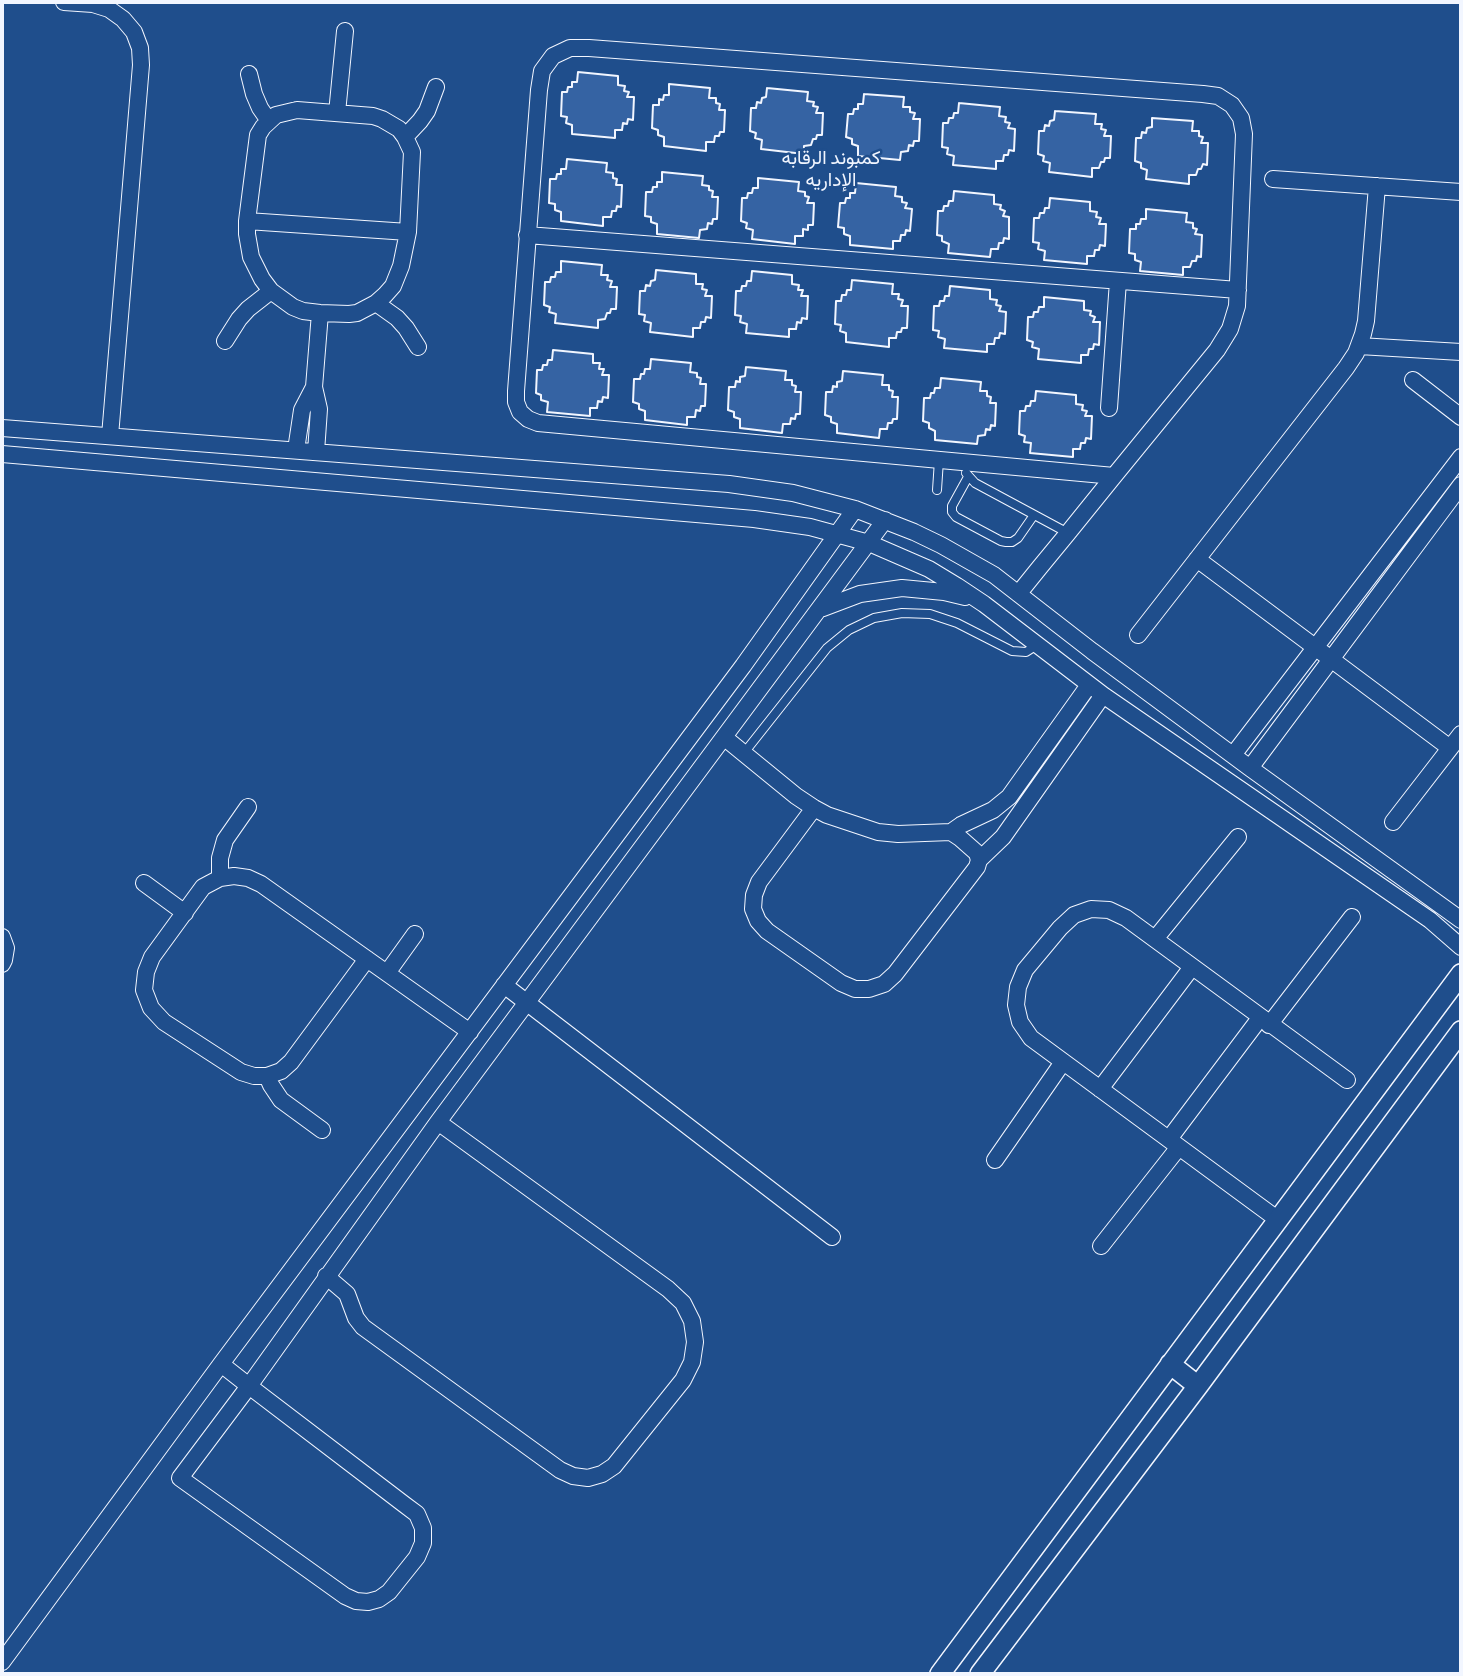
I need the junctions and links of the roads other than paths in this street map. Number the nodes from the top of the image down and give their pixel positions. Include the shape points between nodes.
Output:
1 (64, 2) edge
2 (345, 31) dead end
3 (248, 74) dead end
4 (436, 88) dead end
5 (337, 113) junction
6 (269, 121) junction
7 (405, 137) junction
8 (1273, 179) dead end
9 (1377, 186) junction
10 (1461, 192) edge
11 (247, 222) junction
12 (408, 232) junction
13 (527, 236) junction
14 (1118, 281) junction
15 (1238, 290) junction
16 (271, 291) junction
17 (376, 303) junction
18 (320, 313) junction
19 (225, 341) dead end
20 (1359, 346) junction
21 (418, 347) dead end
22 (1461, 352) edge
23 (1413, 380) dead end
24 (314, 387) junction
25 (1109, 408) dead end
26 (1461, 417) edge
27 (2, 428) edge
28 (110, 436) junction
29 (296, 450) junction
30 (316, 452) junction
31 (2, 454) edge
32 (1461, 457) edge
33 (939, 460) junction
34 (967, 470) junction
35 (1114, 476) junction
36 (1461, 485) edge
37 (937, 490) dead end
38 (855, 509) junction
39 (1034, 514) junction
40 (885, 520) junction
41 (1068, 533) junction
42 (838, 534) junction
43 (869, 543) junction
44 (1197, 559) junction
45 (1019, 593) junction
46 (984, 604) junction
47 (821, 609) junction
48 (1138, 635) dead end
49 (1037, 645) junction
50 (1316, 647) junction
51 (1332, 659) junction
52 (1096, 690) junction
53 (1461, 734) edge
54 (725, 737) junction
55 (1450, 748) junction
56 (744, 753) junction
57 (1233, 755) junction
58 (1250, 768) junction
59 (248, 807) dead end
60 (814, 808) junction
61 (1393, 822) dead end
62 (950, 832) junction
63 (1238, 837) dead end
64 (979, 860) junction
65 (220, 878) junction
66 (144, 883) dead end
67 (185, 913) junction
68 (1352, 917) dead end
69 (1461, 920) edge
70 (415, 934) dead end
71 (2, 937) edge
72 (1155, 939) junction
73 (1461, 947) edge
74 (367, 959) junction
75 (2, 964) edge
76 (1192, 967) junction
77 (387, 973) junction
78 (1461, 974) edge
79 (504, 985) junction
80 (527, 1003) junction
81 (1265, 1021) junction
82 (470, 1031) junction
83 (1461, 1031) edge
84 (1063, 1062) junction
85 (267, 1076) junction
86 (1347, 1080) dead end
87 (1100, 1089) junction
88 (438, 1122) junction
89 (322, 1130) dead end
90 (1174, 1143) junction
91 (995, 1160) dead end
92 (1277, 1219) junction
93 (832, 1237) dead end
94 (1101, 1246) dead end
95 (327, 1276) junction
96 (221, 1364) junction
97 (1170, 1364) junction
98 (1198, 1385) junction
99 (249, 1386) junction
100 (2, 1661) edge
101 (940, 1674) edge
102 (981, 1674) edge

1 - 28 street via 109,9 134,32 140,48
2 - 5 street
3 - 6 street
4 - 7 street via 427,110
5 - 6 street via 291,111
5 - 7 street via 382,119
6 - 11 street via 258,135
7 - 12 street via 412,152
8 - 9 street
9 - 10 street
9 - 20 street via 1366,321
11 - 12 street
11 - 16 street via 251,257
12 - 17 street via 393,286
13 - 14 street
13 - 15 street via 542,71 553,56 570,48 1203,94 1232,105 1244,134
13 - 33 street via 516,402 528,419
14 - 15 street
14 - 25 street
15 - 35 street via 1234,318 1224,340
16 - 18 street via 293,307
16 - 19 street via 243,314
17 - 18 street via 357,313
17 - 21 street via 397,318
18 - 24 street
20 - 22 street
20 - 44 street
23 - 26 street
24 - 29 street via 302,411
24 - 30 street via 319,409
27 - 28 street
28 - 29 street
29 - 30 street
30 - 38 street via 750,486
31 - 42 street via 754,519
32 - 50 street
33 - 34 street
33 - 37 lane
34 - 35 street
34 - 39 lane via 975,483
34 - 39 lane via 952,506 956,517 1012,542
35 - 41 street
36 - 51 street
38 - 40 street
38 - 42 street
39 - 41 lane
40 - 43 street
40 - 45 street via 950,550
41 - 45 street
42 - 43 street
42 - 79 street
43 - 46 street via 929,569
43 - 47 street
44 - 48 street
44 - 50 street
45 - 57 street
46 - 47 street via 944,592 902,588 860,594
46 - 49 street
47 - 54 street
49 - 52 street
49 - 56 lane via 1026,652 1012,651 930,614 874,618 827,648
50 - 51 street
50 - 57 street
51 - 55 street
51 - 58 street
52 - 62 street via 1009,797
52 - 64 street via 1003,837
52 - 73 street via 1430,920
53 - 55 street
54 - 56 street
54 - 80 street
55 - 61 street
56 - 60 street
57 - 58 street
58 - 69 street
59 - 65 street via 225,840
60 - 62 street via 878,832
60 - 64 street via 759,882 753,909 767,931 841,984 855,989 884,984 895,974
62 - 64 street via 977,853
63 - 72 street
65 - 67 street via 204,887
65 - 74 street via 248,878 261,884
66 - 67 street
67 - 85 street via 146,972 144,990 151,1007 164,1022 241,1072
68 - 81 street
70 - 77 street
71 - 75 street via 6,948
72 - 76 street
72 - 84 street via 1109,910 1091,909 1074,915 1025,970 1016,1005 1020,1023 1031,1038
74 - 77 street
74 - 85 street via 291,1062
76 - 81 street
76 - 87 street
77 - 82 street
78 - 92 street
79 - 80 street
79 - 82 street
80 - 88 street
80 - 93 street
81 - 86 street
81 - 90 street
82 - 96 street
83 - 98 street
84 - 87 street
84 - 91 street
85 - 89 street via 281,1100
87 - 90 street
88 - 95 street
88 - 95 street via 682,1303 692,1321 695,1342 683,1380 614,1466 588,1478 573,1476 363,1327 347,1294
90 - 92 street
90 - 94 street
92 - 97 street
95 - 99 street
96 - 99 street
96 - 100 street
97 - 98 street
97 - 101 street
98 - 102 street
99 - 99 street via 417,1514 424,1543 379,1599 356,1601 345,1596 180,1478

